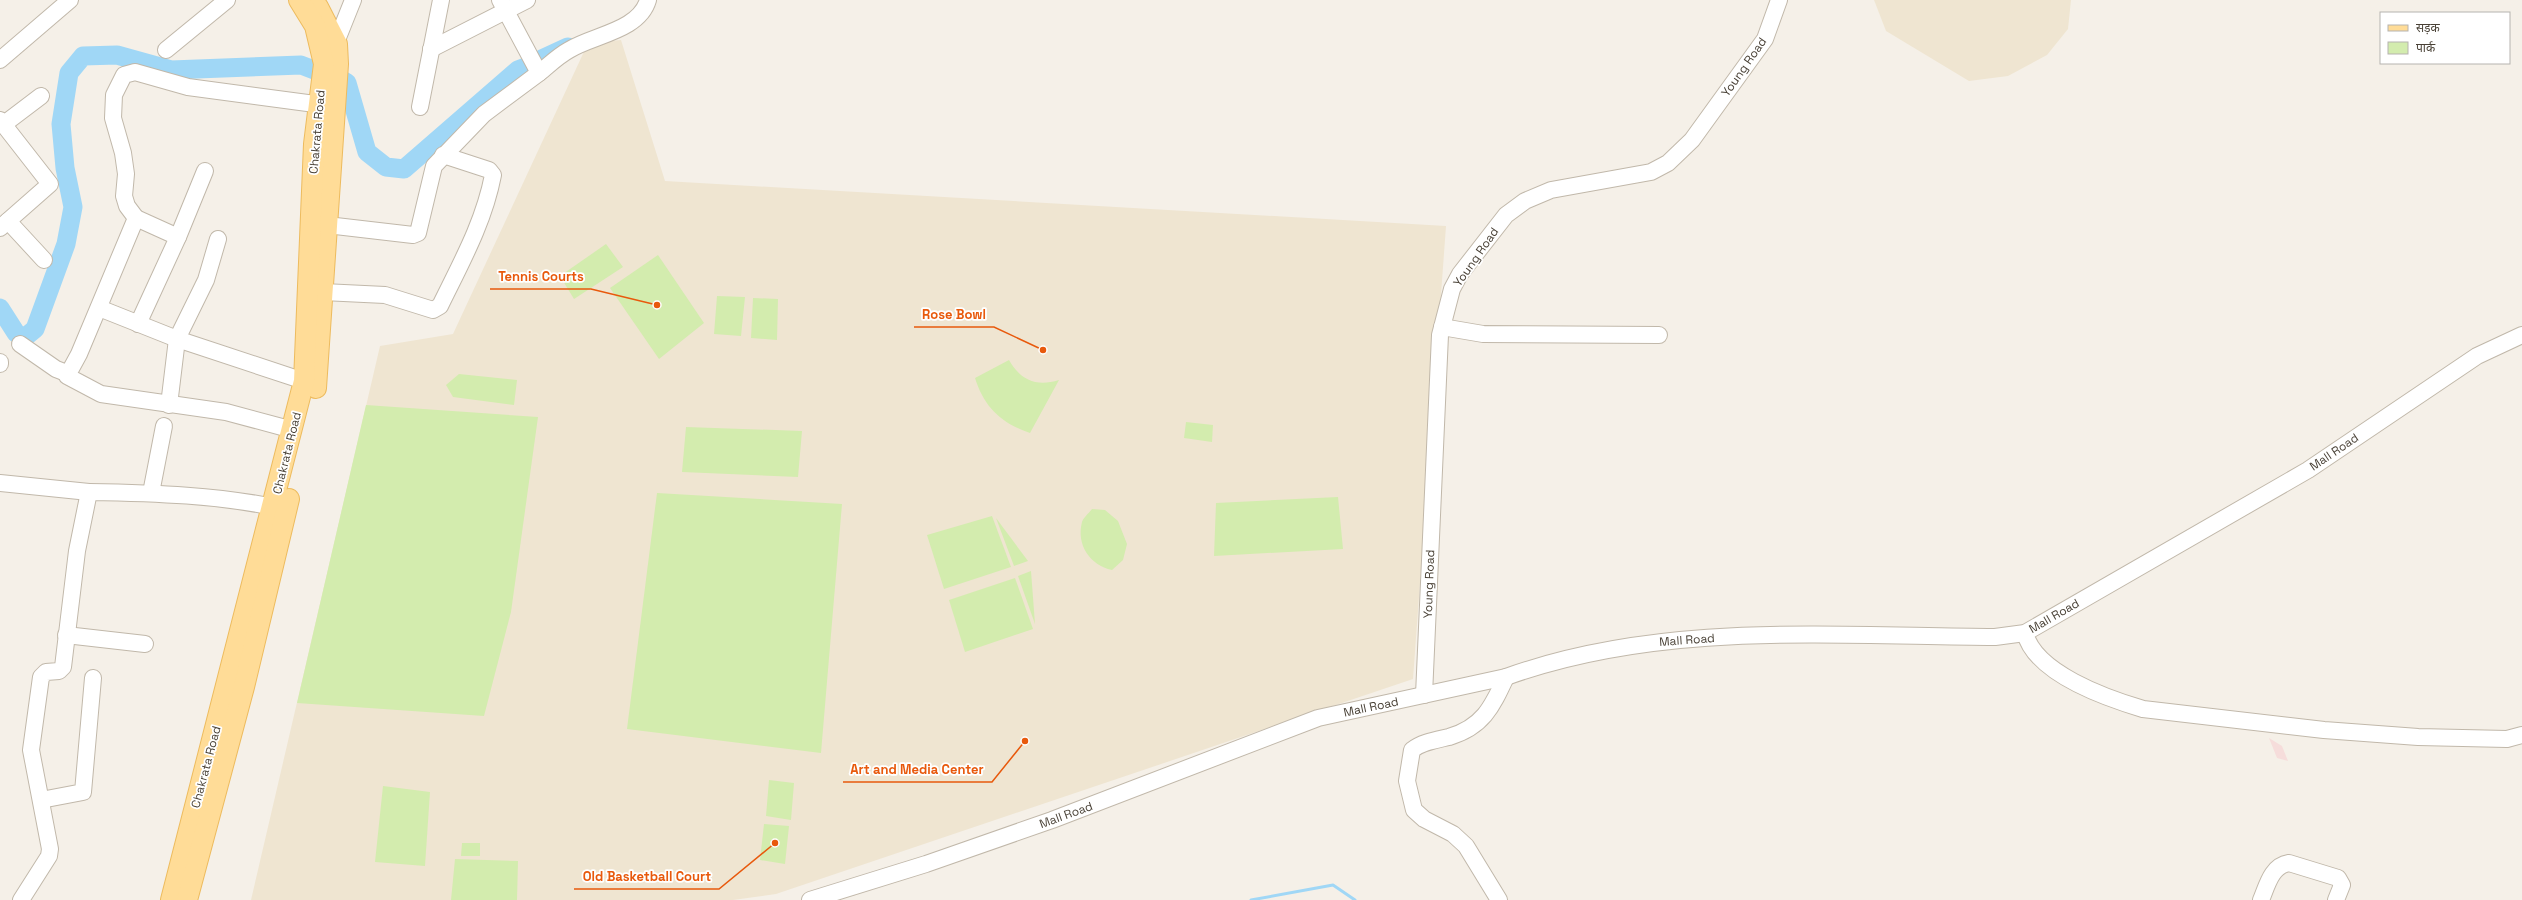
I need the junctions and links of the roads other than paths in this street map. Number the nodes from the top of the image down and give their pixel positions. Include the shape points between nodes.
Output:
1 (70, 0) edge
2 (227, 0) edge
3 (299, 0) edge
4 (314, 0) edge
5 (354, 0) edge
6 (441, 0) edge
7 (527, 0) edge
8 (648, 0) edge
9 (1779, 0) edge
10 (502, 6) edge
11 (337, 44) junction
12 (431, 49) junction
13 (166, 50) dead end
14 (0, 60) edge
15 (324, 65) junction
16 (539, 73) junction
17 (42, 96) dead end
18 (327, 106) junction
19 (420, 107) dead end
20 (2, 122) edge
21 (443, 155) junction
22 (205, 171) dead end
23 (136, 218) junction
24 (4, 224) edge
25 (327, 225) junction
26 (178, 237) junction
27 (218, 240) dead end
28 (44, 260) dead end
29 (323, 292) junction
30 (99, 308) junction
31 (138, 324) junction
32 (1442, 327) junction
33 (1659, 335) dead end
34 (2522, 335) edge
35 (177, 338) junction
36 (20, 344) dead end
37 (69, 374) junction
38 (304, 381) junction
39 (169, 405) junction
40 (164, 426) dead end
41 (293, 430) junction
42 (0, 483) edge
43 (89, 492) junction
44 (151, 493) junction
45 (280, 508) junction
46 (2025, 633) junction
47 (66, 635) junction
48 (145, 644) dead end
49 (1506, 677) junction
50 (93, 678) dead end
51 (1424, 695) junction
52 (2522, 735) edge
53 (41, 800) junction
54 (21, 900) edge
55 (171, 900) edge
56 (187, 900) edge
57 (810, 900) edge
58 (1499, 900) edge
59 (2261, 900) edge
60 (2336, 900) edge

1 - 14 street
2 - 13 street
3 - 15 main road, Chakrata Road via 315,26
4 - 11 main road
5 - 11 street
6 - 12 street
7 - 10 street
8 - 16 street via 638,16 569,50
9 - 32 street, Young Road via 1765,39 1680,153 1651,172 1551,190 1525,201 1506,215 1460,274 1452,289
10 - 12 street
10 - 16 street
11 - 15 street
11 - 18 main road, Chakrata Road
12 - 19 street
15 - 18 main road, Chakrata Road
16 - 21 street via 484,114
17 - 20 street
18 - 23 street via 188,87 129,72 124,75 116,90 113,118 126,174 124,196 127,206
18 - 25 main road, Chakrata Road
18 - 38 main road, Chakrata Road via 314,144
20 - 24 street via 50,184
21 - 25 street via 430,174 418,233 415,235
21 - 29 street via 489,170 493,175 488,201 477,230 440,306 433,310 385,295
22 - 26 street
23 - 26 street
23 - 30 street
24 - 28 street
25 - 29 main road, Chakrata Road
26 - 31 street
27 - 35 street via 206,280
29 - 45 main road, Chakrata Road via 318,382
30 - 31 street
30 - 37 street
31 - 35 street
32 - 33 street via 1483,334
32 - 51 street, Young Road
34 - 46 street, Mall Road via 2477,356 2308,470
35 - 38 street
35 - 39 street
36 - 37 street via 56,369
37 - 39 street via 68,379 95,392
38 - 41 main road, Chakrata Road
39 - 41 street via 226,412
40 - 44 street
41 - 45 main road, Chakrata Road
42 - 43 street
43 - 44 street
43 - 47 street via 77,551
44 - 45 street
45 - 55 main road, Chakrata Road
45 - 56 main road, Chakrata Road via 244,687
46 - 49 street, Mall Road via 1995,637 1772,635 1687,639 1638,644 1535,666
46 - 52 street via 2031,649 2060,673 2124,703 2143,709 2324,730 2418,737 2507,739
47 - 48 street
47 - 53 street via 62,670 46,672 41,677 31,741
49 - 51 street, Mall Road
49 - 58 street via 1481,722 1458,734 1412,750 1407,781 1414,810 1424,819 1453,834 1466,846
50 - 53 street via 82,792
51 - 57 street, Mall Road via 1318,718 1052,820 926,864
53 - 54 street via 49,856
59 - 60 street via 2275,870 2289,863 2338,878 2342,885

